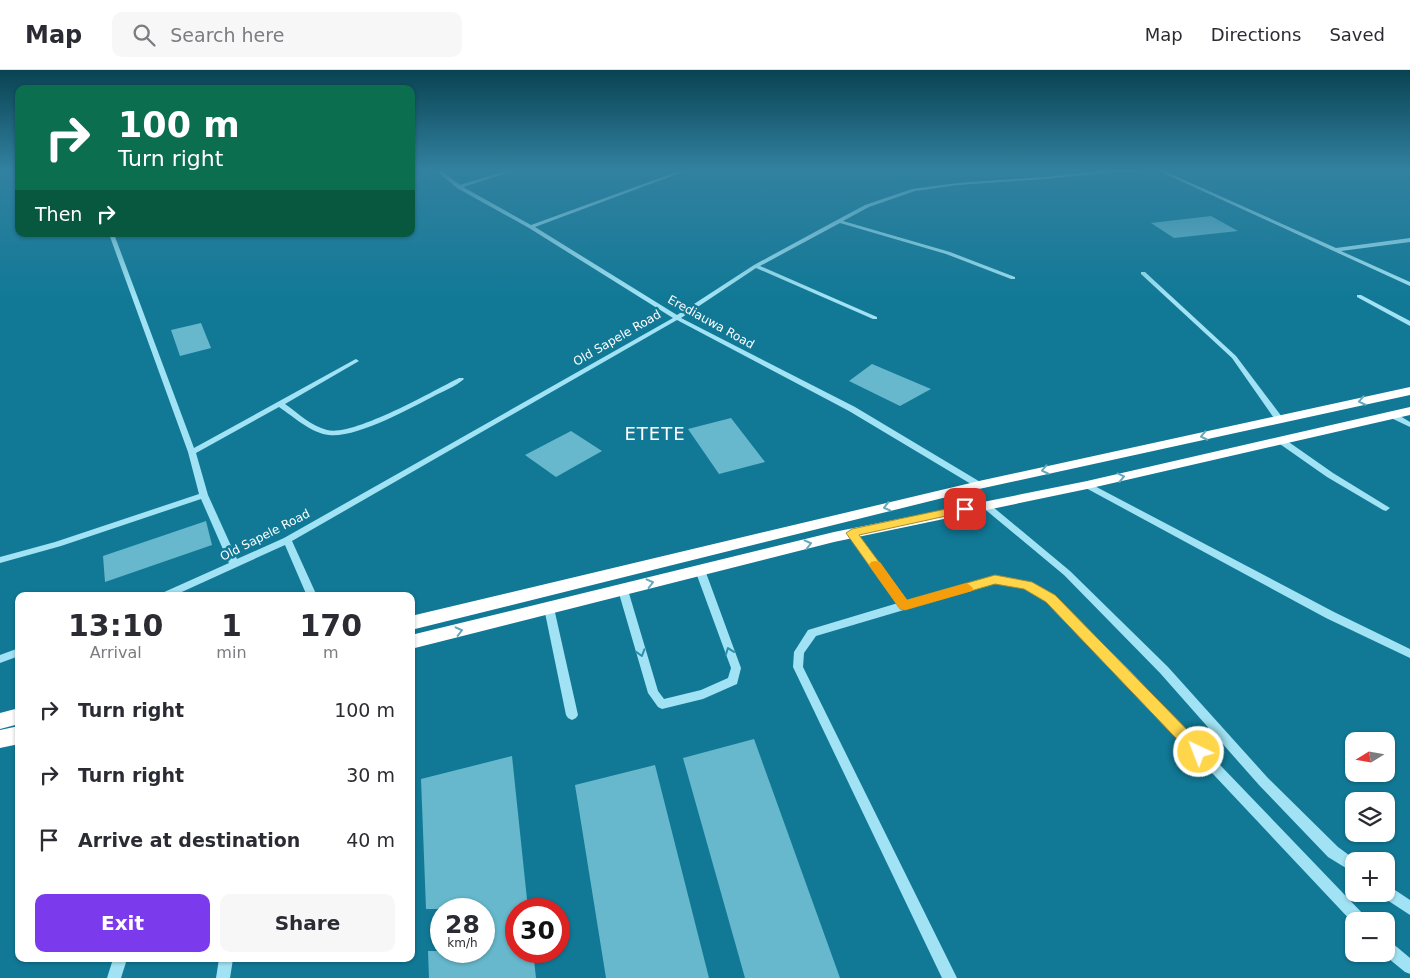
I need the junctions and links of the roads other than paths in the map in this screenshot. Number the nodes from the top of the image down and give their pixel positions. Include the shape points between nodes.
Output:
1 (505, 212) edge
2 (571, 212) edge
3 (855, 212) edge
4 (1253, 212) edge
5 (839, 221) junction
6 (531, 227) junction
7 (112, 237) edge
8 (1410, 240) edge
9 (1335, 250) junction
10 (756, 266) junction
11 (1143, 273) dead end
12 (1013, 278) dead end
13 (1410, 284) edge
14 (1359, 296) dead end
15 (677, 318) junction
16 (875, 318) dead end
17 (1410, 324) edge
18 (356, 361) dead end
19 (461, 379) dead end
20 (1410, 391) edge
21 (279, 403) junction
22 (1410, 411) edge
23 (1392, 415) junction
24 (1279, 419) junction
25 (1410, 425) edge
26 (1280, 440) junction
27 (192, 452) junction
28 (979, 485) junction
29 (1087, 485) junction
30 (204, 495) junction
31 (984, 504) junction
32 (1386, 508) dead end
33 (852, 533) junction
34 (287, 540) junction
35 (0, 560) edge
36 (235, 565) junction
37 (700, 570) junction
38 (623, 590) junction
39 (174, 592) edge
40 (310, 592) edge
41 (905, 605) junction
42 (549, 608) junction
43 (415, 622) edge
44 (415, 641) edge
45 (15, 653) edge
46 (1410, 654) edge
47 (0, 659) edge
48 (572, 714) dead end
49 (15, 717) edge
50 (0, 721) edge
51 (15, 736) edge
52 (0, 739) edge
53 (1345, 861) edge
54 (1395, 897) edge
55 (1410, 908) edge
56 (1351, 912) edge
57 (1395, 954) edge
58 (119, 962) edge
59 (226, 962) edge
60 (1410, 967) edge
61 (114, 978) edge
62 (223, 978) edge
63 (950, 978) edge

1 - 6 street, Erediauwa Road
2 - 6 street
3 - 5 street, Old Sapele Road
4 - 9 street
5 - 10 street, Old Sapele Road
5 - 12 street via 948,253
6 - 15 street, Erediauwa Road
7 - 27 street
8 - 9 street
9 - 13 street
10 - 15 street, Old Sapele Road
10 - 16 street
11 - 24 street via 1229,352
14 - 17 street
15 - 28 street, Erediauwa Road via 852,409
15 - 34 street, Old Sapele Road
18 - 21 street
19 - 21 street via 362,427 331,434
20 -> 24 highway
21 - 27 street
22 - 23 highway
23 - 25 street
23 - 26 highway
24 -> 28 highway
29 -> 26 highway
26 - 32 street
27 - 30 street
28 -> 43 highway
29 - 31 highway
29 - 46 street via 1330,615
30 - 35 street
30 - 36 street
31 - 33 highway
31 - 53 street via 1066,573 1164,670 1263,781 1332,852
37 -> 33 highway
33 - 41 street
34 - 36 street, Old Sapele Road
34 - 40 street
36 - 39 street, Old Sapele Road
38 -> 37 highway
38 -> 37 street via 653,693 662,704 703,694 733,681 736,668
38 - 42 highway
41 - 56 street via 995,580 1027,585 1050,598
41 - 63 street via 812,633 799,652 798,667
44 -> 42 highway
42 - 48 street
45 - 47 street
49 - 50 highway
51 - 52 highway
54 - 55 street
57 - 60 street
58 - 61 street
59 - 62 street

